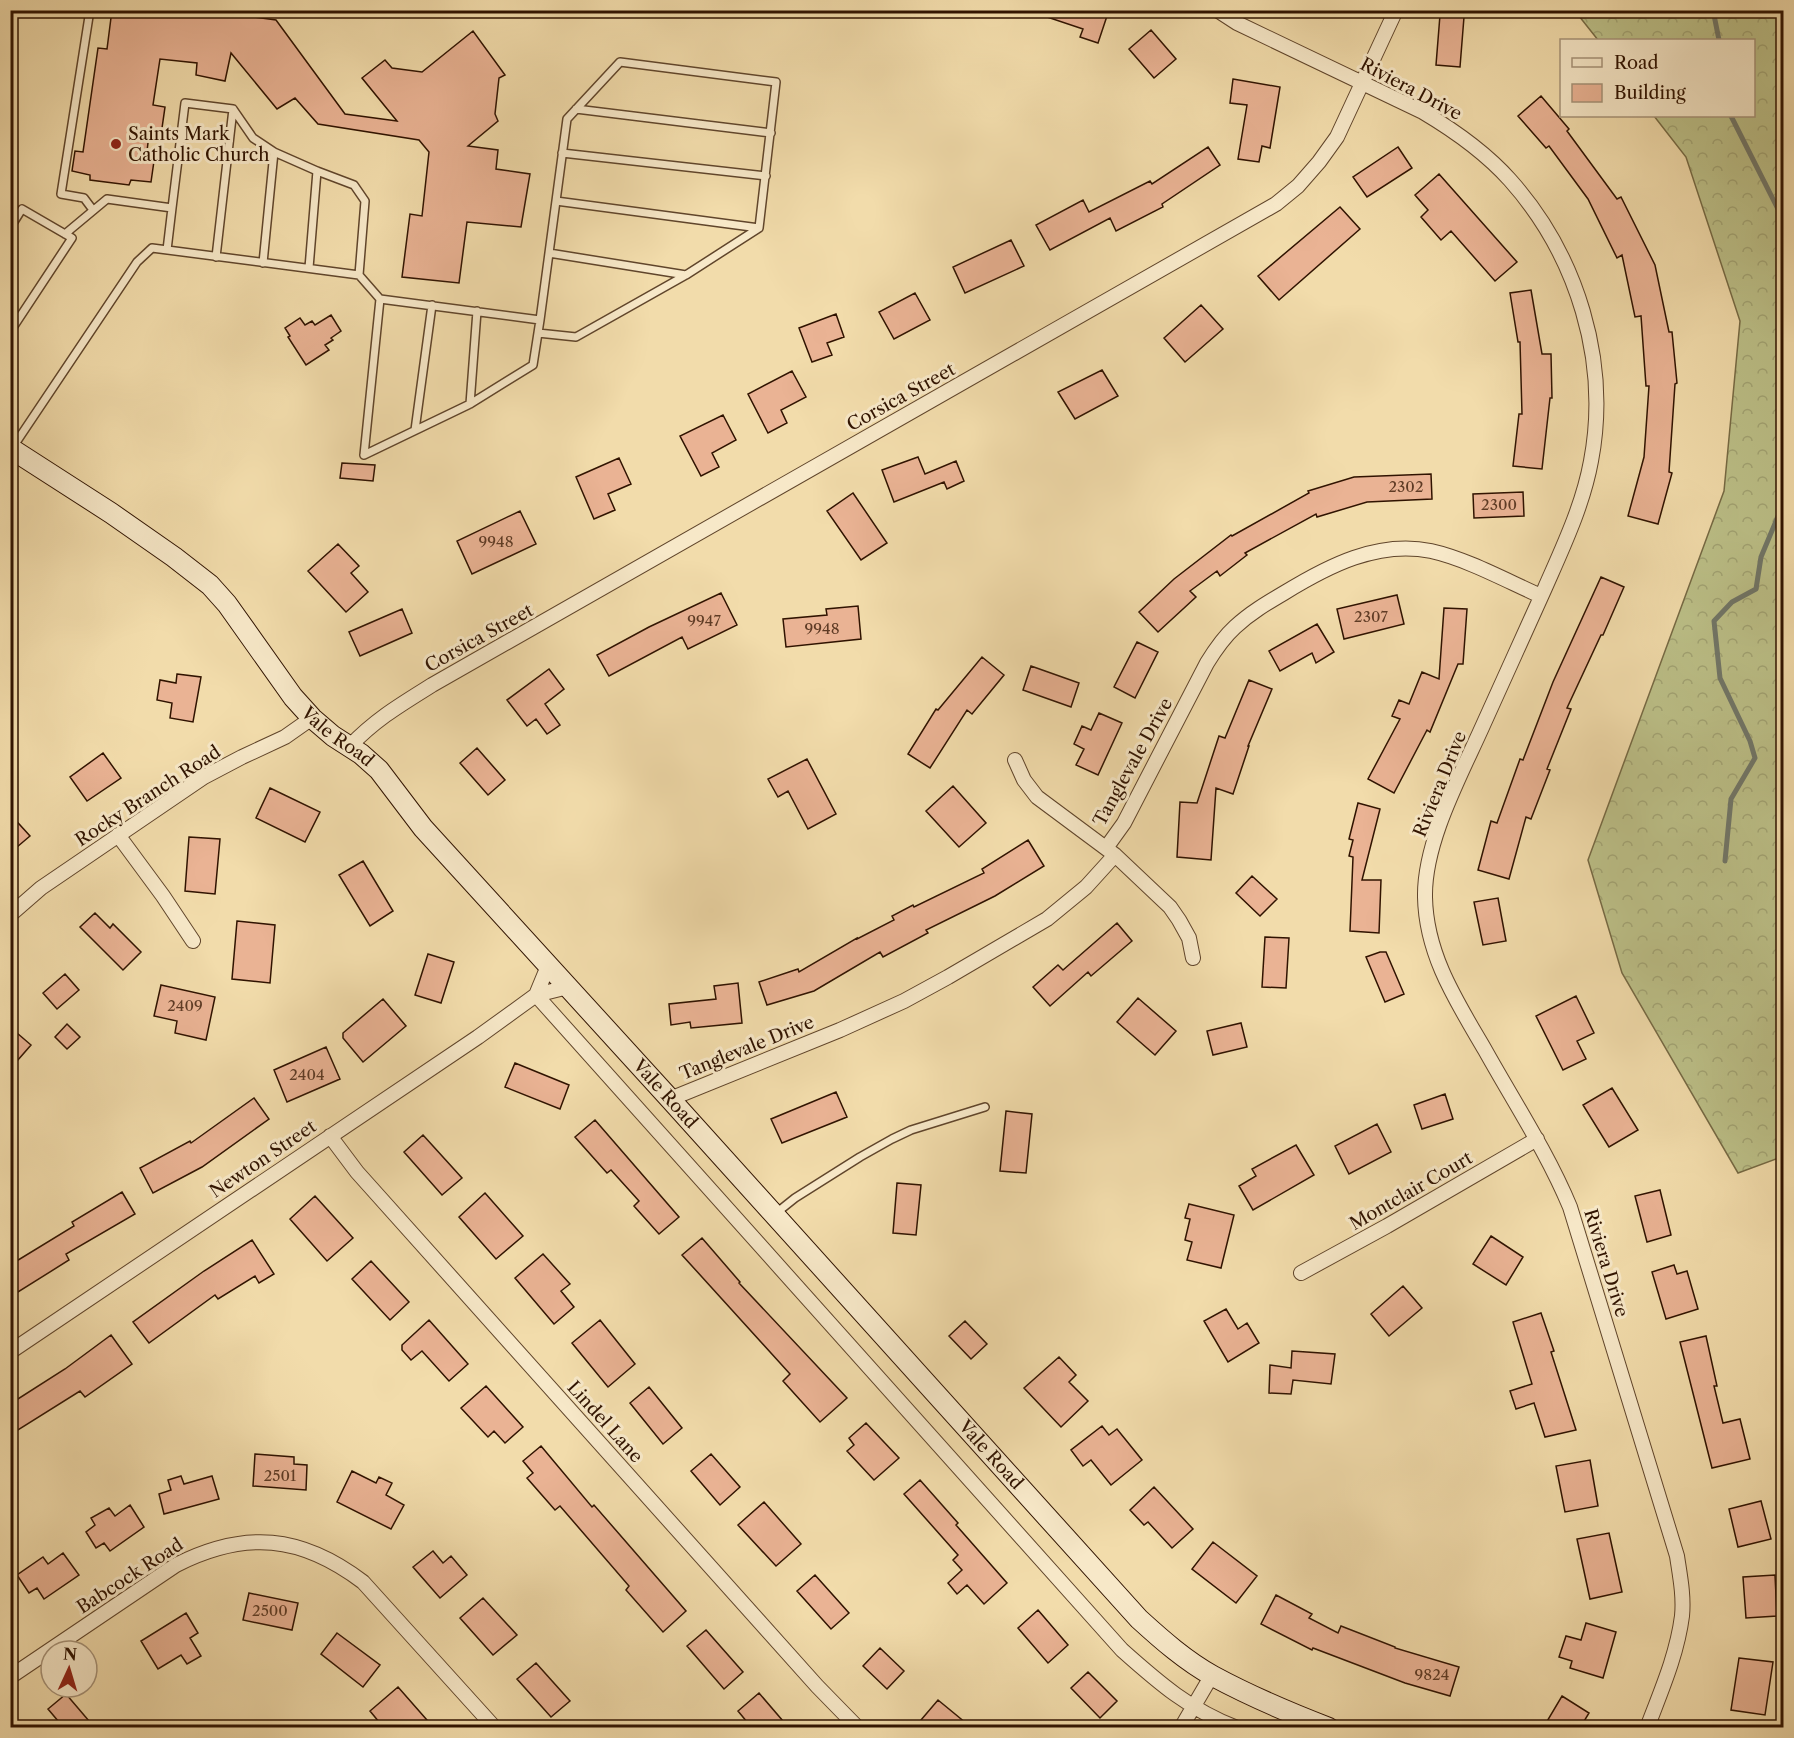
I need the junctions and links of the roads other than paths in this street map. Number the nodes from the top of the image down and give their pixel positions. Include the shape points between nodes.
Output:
1 (90, 10) edge
2 (1217, 10) edge
3 (1396, 10) edge
4 (1363, 83) junction
5 (233, 109) junction
6 (576, 109) junction
7 (771, 133) junction
8 (274, 152) junction
9 (562, 153) junction
10 (317, 171) junction
11 (766, 176) junction
12 (556, 201) junction
13 (172, 208) junction
14 (93, 210) junction
15 (10, 228) edge
16 (759, 228) junction
17 (65, 234) junction
18 (167, 250) junction
19 (549, 253) junction
20 (216, 257) junction
21 (263, 263) junction
22 (309, 268) junction
23 (359, 275) junction
24 (686, 275) junction
25 (380, 298) junction
26 (432, 305) junction
27 (477, 311) junction
28 (540, 320) junction
29 (10, 332) edge
30 (538, 333) junction
31 (470, 404) junction
32 (415, 430) junction
33 (11, 448) edge
34 (1541, 596) junction
35 (312, 718) junction
36 (350, 746) junction
37 (1015, 760) dead end
38 (118, 835) junction
39 (1110, 851) junction
40 (10, 915) edge
41 (193, 941) dead end
42 (1193, 958) dead end
43 (548, 966) junction
44 (568, 987) junction
45 (536, 995) junction
46 (670, 1099) junction
47 (985, 1107) dead end
48 (330, 1136) junction
49 (1537, 1139) junction
50 (774, 1214) junction
51 (1301, 1273) dead end
52 (10, 1352) edge
53 (1212, 1675) junction
54 (10, 1677) edge
55 (1193, 1707) junction
56 (495, 1728) edge
57 (858, 1728) edge
58 (1181, 1728) edge
59 (1237, 1728) edge
60 (1329, 1728) edge
61 (1647, 1728) edge

1 - 14 lane via 61,194 84,198
2 - 4 street, Riviera Drive
3 - 4 street, Corsica Street
4 - 34 street, Riviera Drive via 1423,112 1480,151 1534,209 1571,276 1591,346 1596,423 1580,501
4 - 36 street, Corsica Street via 1337,137 1298,186 1276,204 432,686 386,713
5 - 8 lane via 254,138
5 - 13 lane via 185,103
5 - 20 lane
6 - 7 lane
6 - 7 lane via 620,62 631,63 776,82
6 - 9 lane via 567,119
7 - 11 lane
8 - 10 lane
8 - 21 lane
9 - 11 lane
9 - 12 lane
10 - 22 lane
10 - 23 lane via 354,185 365,201
11 - 16 lane
12 - 16 lane
12 - 19 lane
13 - 14 lane via 107,199
13 - 18 lane
14 - 17 lane
15 - 17 lane via 22,209
16 - 24 lane
17 - 29 lane via 72,238
18 - 20 lane
18 - 33 lane via 152,249 137,262
19 - 24 lane
19 - 28 lane
20 - 21 lane
21 - 22 lane
22 - 23 lane
23 - 25 lane
24 - 30 lane via 576,338
25 - 26 lane
25 - 32 lane via 364,455
26 - 27 lane
26 - 32 lane
27 - 28 lane
27 - 31 lane
28 - 30 lane
30 - 31 lane via 533,364
31 - 32 lane
33 - 35 main road, Vale Road via 165,550 210,585
34 - 39 street, Tanglevale Drive via 1451,557 1404,549 1355,556 1300,584 1255,611 1218,646
34 - 49 street, Riviera Drive via 1450,799 1427,870 1425,896 1434,953 1446,984
35 - 36 main road, Vale Road
35 - 38 street, Rocky Branch Road via 285,737 204,777
36 - 43 main road, Vale Road via 379,770 423,828
37 - 39 street via 1037,797
38 - 40 street, Rocky Branch Road via 41,888
38 - 41 street
39 - 42 street via 1170,907 1189,938
39 - 46 street, Tanglevale Drive via 1079,894 1047,920 948,977 840,1030
43 - 44 main road, Vale Road
43 - 45 street
44 - 45 street, Newton Street
44 - 46 main road, Vale Road
45 - 48 street, Newton Street
45 - 55 street via 1122,1650
46 - 50 main road, Vale Road
47 - 50 lane via 892,1139
48 - 52 street, Newton Street
48 - 57 street, Lindel Lane via 357,1172
49 - 51 street, Montclair Court
49 - 61 street, Riviera Drive via 1570,1208 1677,1556 1682,1590 1677,1644
50 - 53 main road, Vale Road via 1139,1619
53 - 55 street
53 - 60 main road, Vale Road
54 - 56 street, Babcock Road via 176,1565 223,1545 274,1543 320,1555 363,1582
55 - 58 street
55 - 59 street

